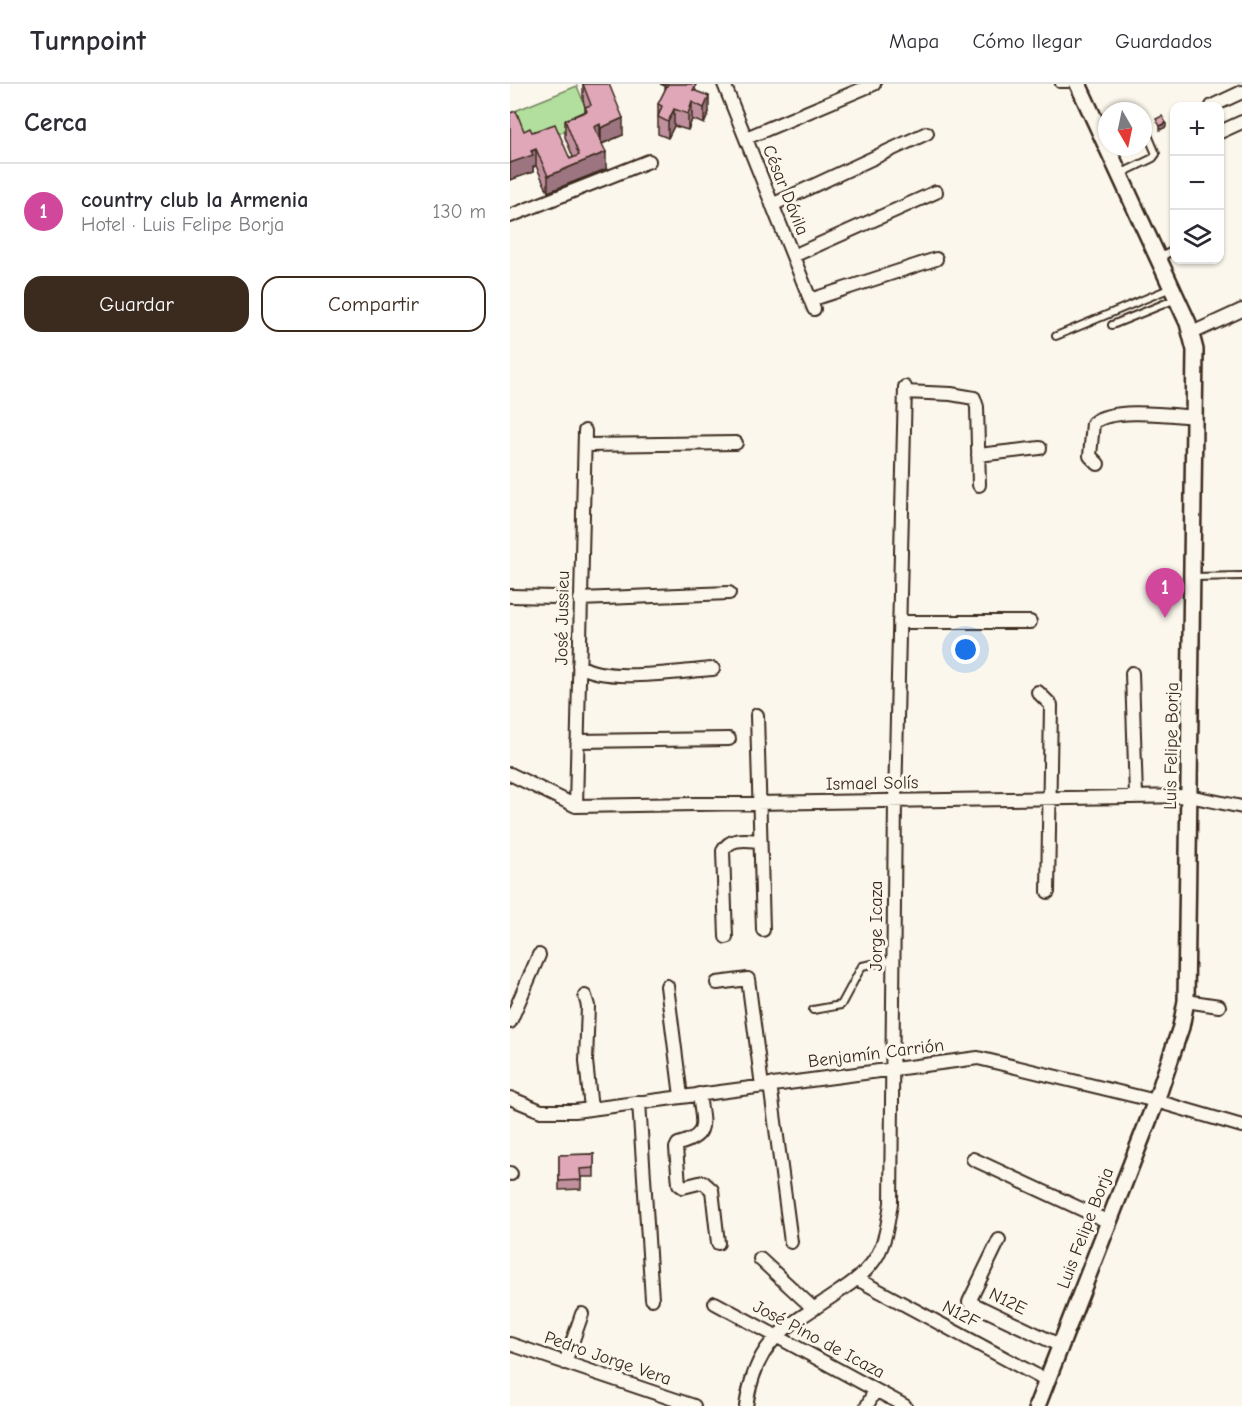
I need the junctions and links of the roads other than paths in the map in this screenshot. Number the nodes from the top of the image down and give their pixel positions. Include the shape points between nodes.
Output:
1 (724, 84) edge
2 (874, 84) edge
3 (1059, 84) edge
4 (1068, 84) edge
5 (1078, 84) edge
6 (1242, 92) edge
7 (1221, 102) edge
8 (1242, 122) edge
9 (1098, 127) edge
10 (1224, 130) edge
11 (927, 133) dead end
12 (746, 138) junction
13 (1152, 144) edge
14 (1111, 156) edge
15 (649, 161) dead end
16 (1119, 174) junction
17 (936, 192) dead end
18 (772, 205) junction
19 (510, 216) edge
20 (1170, 252) edge
21 (792, 256) junction
22 (936, 259) dead end
23 (1158, 259) junction
24 (1174, 293) junction
25 (1242, 310) edge
26 (1112, 325) dead end
27 (1192, 333) junction
28 (1056, 336) dead end
29 (1195, 417) junction
30 (585, 431) dead end
31 (736, 443) dead end
32 (585, 445) junction
33 (1040, 448) dead end
34 (978, 455) junction
35 (1098, 464) dead end
36 (980, 485) dead end
37 (1242, 576) edge
38 (1193, 577) junction
39 (729, 593) dead end
40 (510, 596) edge
41 (555, 597) dead end
42 (579, 599) junction
43 (899, 622) junction
44 (1030, 622) dead end
45 (579, 664) junction
46 (713, 669) dead end
47 (1132, 673) dead end
48 (1038, 692) dead end
49 (757, 715) dead end
50 (729, 740) dead end
51 (577, 741) junction
52 (510, 774) edge
53 (1189, 796) junction
54 (1136, 797) junction
55 (1048, 798) junction
56 (895, 801) junction
57 (759, 803) junction
58 (576, 806) junction
59 (1242, 807) edge
60 (760, 841) junction
61 (1048, 891) dead end
62 (763, 930) dead end
63 (726, 937) dead end
64 (539, 955) dead end
65 (894, 960) junction
66 (717, 983) dead end
67 (667, 986) dead end
68 (585, 996) dead end
69 (1186, 1001) junction
70 (1220, 1006) dead end
71 (813, 1010) dead end
72 (510, 1022) edge
73 (893, 1068) junction
74 (766, 1085) junction
75 (699, 1094) junction
76 (681, 1096) junction
77 (510, 1098) edge
78 (1156, 1101) junction
79 (639, 1102) junction
80 (591, 1109) junction
81 (1242, 1126) edge
82 (973, 1159) dead end
83 (1108, 1222) junction
84 (999, 1240) dead end
85 (791, 1242) dead end
86 (718, 1243) dead end
87 (760, 1259) dead end
88 (857, 1279) junction
89 (652, 1299) dead end
90 (716, 1303) dead end
91 (814, 1310) junction
92 (582, 1314) dead end
93 (775, 1337) junction
94 (510, 1344) edge
95 (1060, 1346) junction
96 (566, 1363) junction
97 (1047, 1381) junction
98 (875, 1390) junction
99 (694, 1406) edge
100 (746, 1406) edge
101 (867, 1406) edge
102 (905, 1406) edge
103 (1037, 1406) edge

1 - 12 street, César Dávila
2 - 12 street
3 - 4 lane
5 - 9 street, Luis Felipe Borja
6 - 7 street
8 - 10 street
11 - 18 street
12 - 18 street, César Dávila
13 - 16 lane via 1156,154 1153,158
14 - 16 street, Luis Felipe Borja
15 - 19 street
16 - 23 street, Luis Felipe Borja
17 - 21 street
18 - 21 street, César Dávila
20 - 23 lane
21 - 22 street, César Dávila via 812,304
23 - 24 street, Luis Felipe Borja
24 - 26 lane
24 - 27 street, Luis Felipe Borja
24 - 28 lane
25 - 27 street
27 - 29 street, Luis Felipe Borja
29 - 35 street via 1119,414 1100,418 1093,423 1090,447 1092,461
29 - 38 street, Luis Felipe Borja
30 - 32 street, José Jussieu
31 - 32 street
32 - 42 street, José Jussieu
33 - 34 street
34 - 36 street
34 - 43 street, Jorge Icaza via 974,398 905,390
37 - 38 lane
38 - 53 street, Luis Felipe Borja
39 - 42 street
40 - 41 street
42 - 45 street, José Jussieu
43 - 44 street
43 - 56 street, Jorge Icaza
45 - 46 street via 597,673 615,675
45 - 51 street, José Jussieu
47 - 54 street
48 - 55 street via 1051,705
49 - 57 street
50 - 51 street
51 - 58 street, José Jussieu
52 - 58 street, Ismael Solís
53 - 54 street, Ismael Solís
53 - 59 street, Ismael Solís
53 - 69 street, Luis Felipe Borja
54 - 55 street, Ismael Solís
55 - 56 street, Ismael Solís
55 - 61 street
56 - 57 street, Ismael Solís
56 - 65 street, Jorge Icaza
57 - 58 street, Ismael Solís
57 - 60 street
60 - 62 street
60 - 63 street via 734,841 723,851
64 - 72 street
65 - 71 lane via 862,966 841,1005
65 - 73 street, Jorge Icaza
66 - 74 street via 748,979
67 - 76 street
68 - 80 street
69 - 70 street
69 - 78 street, Luis Felipe Borja
73 - 74 street, Benjamín Carrión
73 - 78 street, Benjamín Carrión via 989,1059
73 - 88 street, Jorge Icaza via 888,1224 877,1256
74 - 75 street, Benjamín Carrión
74 - 85 street
75 - 76 street, Benjamín Carrión
75 - 86 street via 700,1132 696,1139 676,1148 679,1184 683,1187 703,1182 712,1190
76 - 79 street, Benjamín Carrión
77 - 80 street, Benjamín Carrión via 541,1111
78 - 81 street, Benjamín Carrión
78 - 83 street, Luis Felipe Borja
79 - 80 street, Benjamín Carrión
79 - 89 street
82 - 83 street
83 - 95 street, Luis Felipe Borja
84 - 95 street, N12E via 969,1302
87 - 91 street
88 - 91 street, Jorge Icaza
88 - 97 street, N12F
90 - 93 street, José Pino de Icaza
91 - 93 street, Jorge Icaza
92 - 96 street
93 - 98 street, José Pino de Icaza
93 - 100 street, Jorge Icaza via 761,1356 750,1382
94 - 96 street, Pedro Jorge Vera
95 - 97 street, Luis Felipe Borja
96 - 99 street, Pedro Jorge Vera
97 - 103 street, Luis Felipe Borja
98 - 101 street
98 - 102 street, José Pino de Icaza

